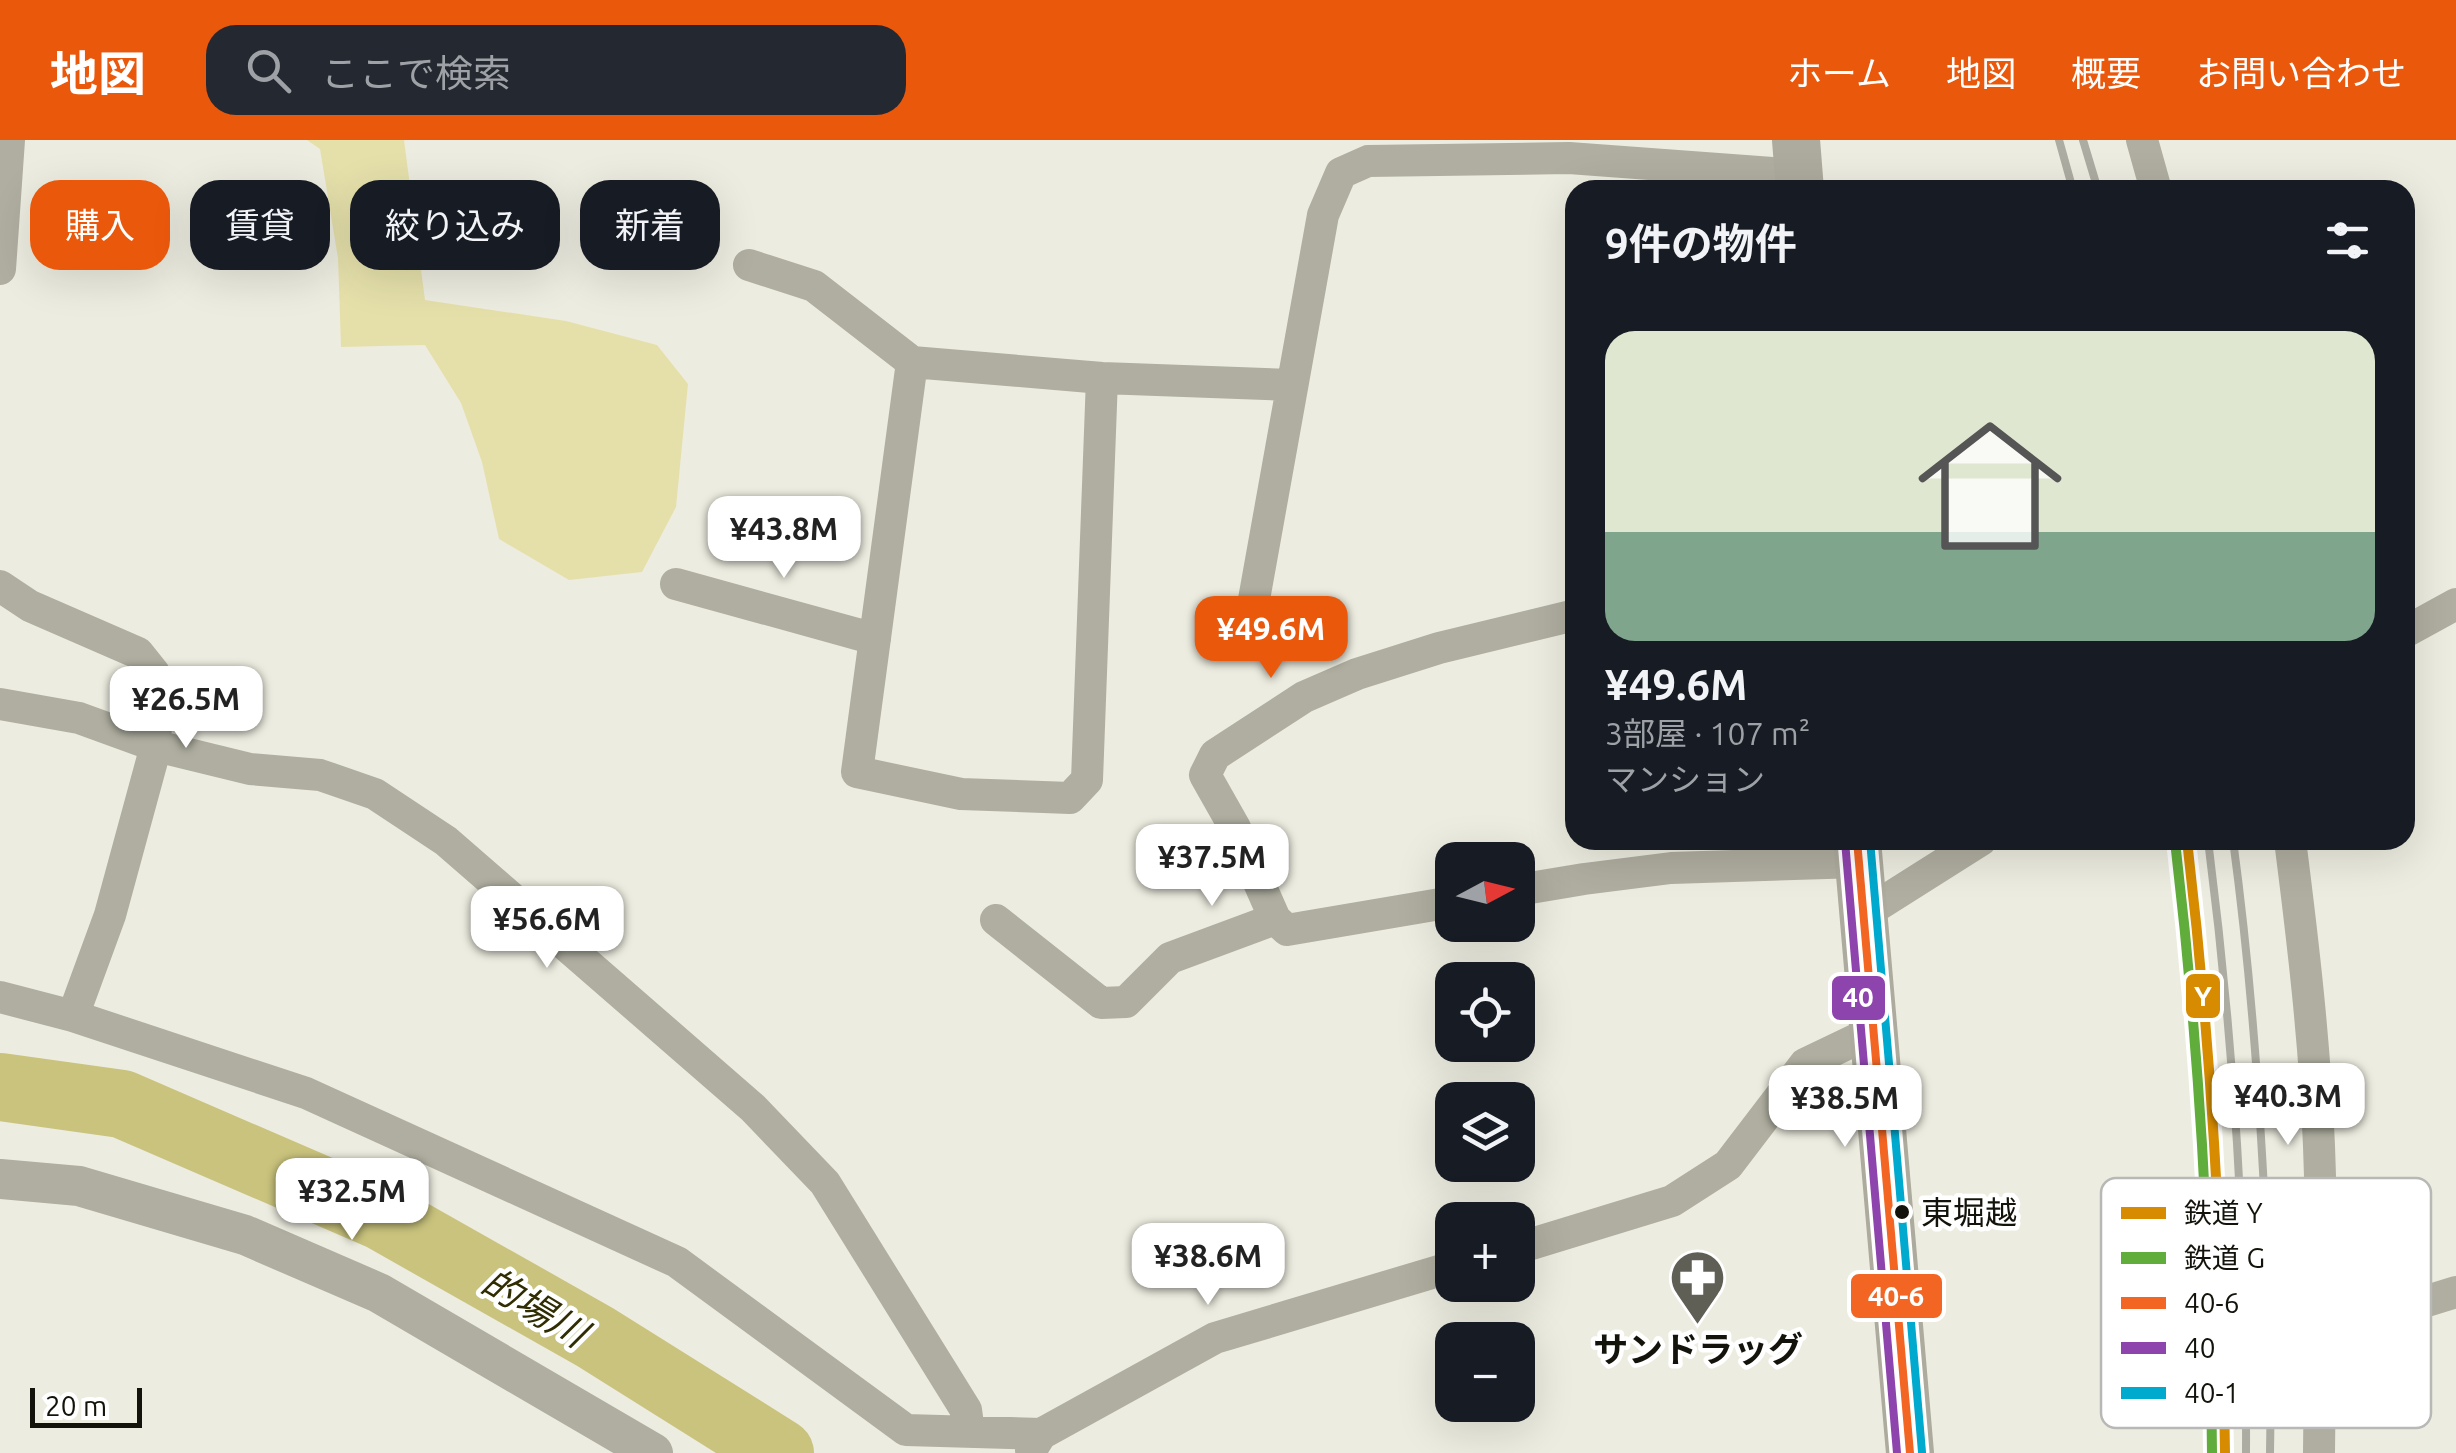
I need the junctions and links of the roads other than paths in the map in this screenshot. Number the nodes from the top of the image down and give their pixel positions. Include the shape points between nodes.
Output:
1 (9, 140) edge
2 (2142, 140) edge
3 (1798, 168) edge
4 (2153, 180) edge
5 (749, 265) dead end
6 (0, 270) edge
7 (912, 362) junction
8 (1102, 378) junction
9 (1292, 384) junction
10 (676, 584) dead end
11 (0, 586) edge
12 (2456, 604) edge
13 (1253, 605) dead end
14 (1565, 617) edge
15 (2415, 627) edge
16 (875, 639) junction
17 (0, 704) edge
18 (156, 746) junction
19 (1965, 850) edge
20 (2291, 850) edge
21 (1858, 851) edge
22 (1535, 887) edge
23 (1435, 905) edge
24 (1864, 914) junction
25 (1276, 918) junction
26 (996, 920) dead end
27 (0, 997) edge
28 (73, 1016) junction
29 (1874, 1031) junction
30 (2319, 1178) edge
31 (0, 1179) edge
32 (1535, 1243) edge
33 (1435, 1272) edge
34 (2456, 1292) edge
35 (2431, 1300) edge
36 (2319, 1428) edge
37 (970, 1432) junction
38 (1035, 1443) edge
39 (652, 1453) edge
40 (1910, 1453) edge
41 (2319, 1453) edge

1 - 6 street
2 - 4 street
3 - 9 street via 1569,158 1368,161 1342,173 1323,215
5 - 7 street via 814,286
7 - 8 street
7 - 16 street
8 - 9 street
8 - 16 street via 1087,780 1070,798 961,794 857,772
9 - 13 street
10 - 16 street
11 - 18 street via 138,653 154,673
12 - 15 street
14 - 25 street via 1357,674 1304,697 1216,755 1205,775
17 - 18 street via 79,718
18 - 28 street via 110,915
18 - 37 street via 250,769 320,775 375,794 446,842 753,1108 825,1184 966,1410
19 - 24 street
20 - 30 street
21 - 22 street
21 - 24 main road
23 - 25 street via 1287,930
24 - 29 main road
25 - 26 street via 1170,958 1126,1002 1101,1003
27 - 28 street
28 - 37 street via 306,1093 677,1262 906,1430
29 - 32 street via 1804,1064 1728,1165 1672,1201
29 - 40 main road
31 - 39 street via 79,1186 245,1235 380,1293
33 - 38 street via 1215,1338
34 - 35 street
36 - 41 street
37 - 38 street

